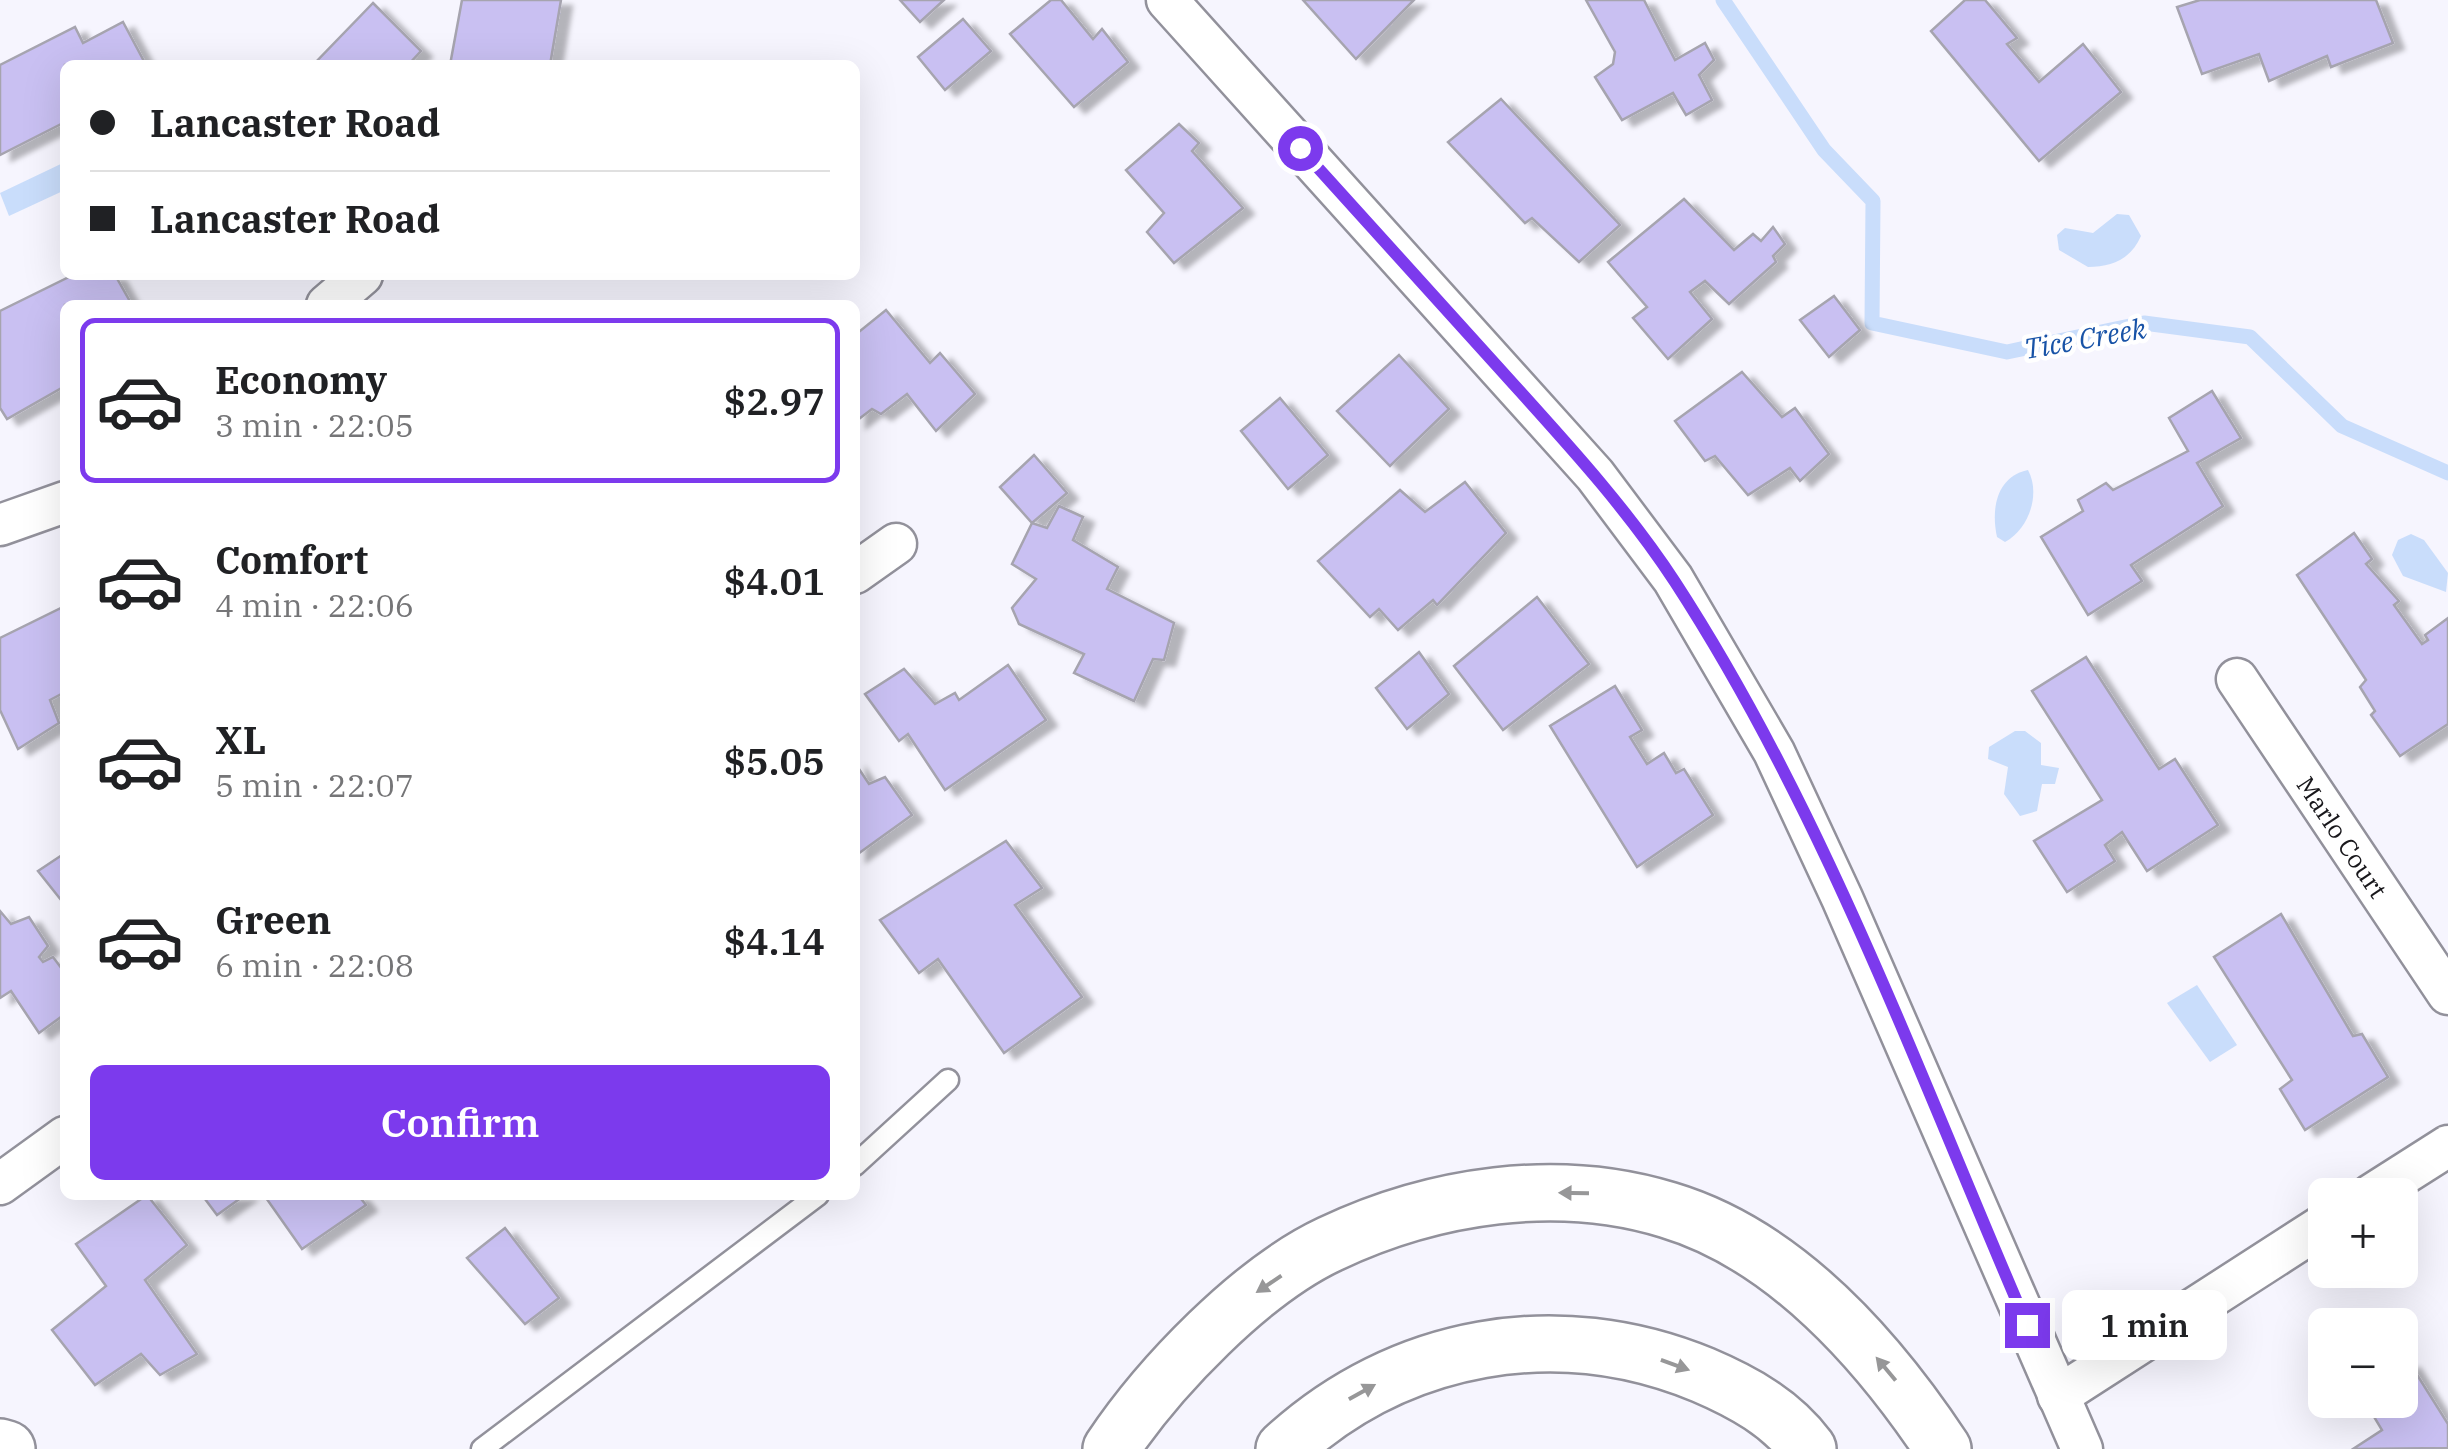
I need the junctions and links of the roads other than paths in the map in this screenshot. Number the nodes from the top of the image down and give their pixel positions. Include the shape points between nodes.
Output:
1 (1167, 0) edge
2 (356, 280) edge
3 (332, 300) edge
4 (60, 504) edge
5 (0, 525) edge
6 (896, 544) dead end
7 (860, 569) edge
8 (2237, 679) dead end
9 (2448, 994) edge
10 (948, 1080) dead end
11 (60, 1141) edge
12 (2448, 1146) edge
13 (860, 1160) edge
14 (2398, 1178) edge
15 (0, 1184) edge
16 (811, 1200) edge
17 (2308, 1235) edge
18 (2058, 1396) junction
19 (482, 1449) edge
20 (1111, 1449) edge
21 (1284, 1449) edge
22 (1808, 1449) edge
23 (1942, 1449) edge
24 (2082, 1449) edge

1 - 18 street via 1595,475 1673,579 1790,784
2 - 3 street
4 - 5 street
6 - 7 street
8 - 9 street, Marlo Court
10 - 13 lane
11 - 15 street
12 - 14 street
16 - 19 lane
17 - 18 street
18 - 24 street
23 -> 20 highway via 1869,1349 1796,1281 1670,1210 1585,1192 1498,1194 1407,1213 1327,1245 1254,1294
21 -> 22 highway via 1320,1416 1406,1368 1570,1341 1632,1350 1745,1393

